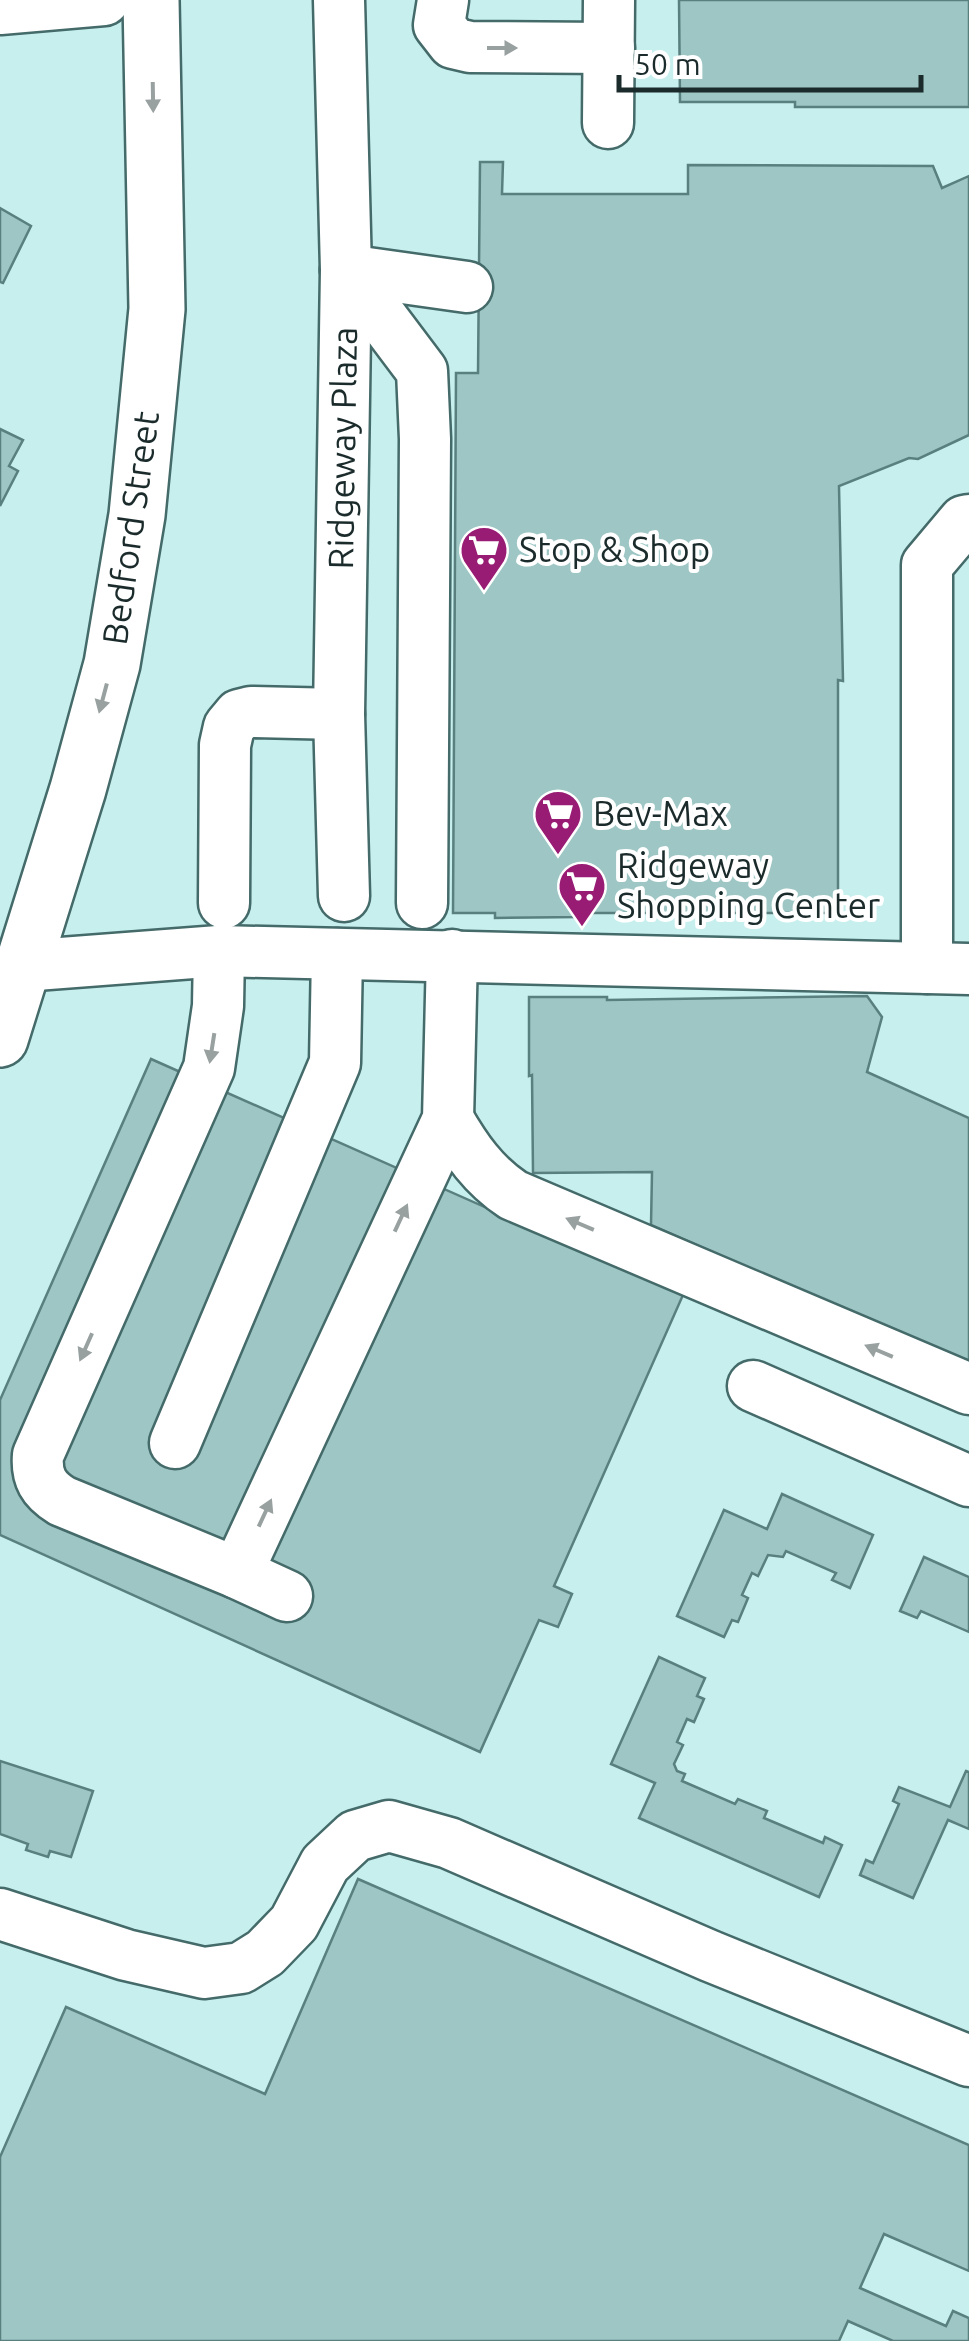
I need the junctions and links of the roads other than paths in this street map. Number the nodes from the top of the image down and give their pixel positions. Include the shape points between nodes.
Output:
1 (104, 0) edge
2 (151, 0) edge
3 (339, 0) edge
4 (443, 0) edge
5 (0, 9) edge
6 (609, 24) edge
7 (608, 123) dead end
8 (346, 270) junction
9 (467, 287) dead end
10 (969, 520) edge
11 (339, 714) junction
12 (344, 896) dead end
13 (422, 902) dead end
14 (221, 927) junction
15 (337, 954) junction
16 (452, 955) junction
17 (948, 968) edge
18 (11, 970) edge
19 (0, 1039) edge
20 (448, 1119) junction
21 (754, 1386) dead end
22 (969, 1389) edge
23 (175, 1443) dead end
24 (969, 1481) edge
25 (237, 1573) junction
26 (287, 1596) dead end
27 (0, 1914) edge
28 (969, 2061) edge

1 - 5 street
2 -> 18 main road, Bedford Street via 157,309 137,514 112,664 78,789
3 - 8 street, Ridgeway Plaza
4 -> 6 street via 439,25 453,43 470,47
6 - 7 street
8 - 9 street
8 - 11 street, Ridgeway Plaza
8 - 13 street via 422,371
10 - 17 street via 927,565
11 - 12 street, Ridgeway Plaza
11 - 14 street via 251,712 229,727
14 - 15 street
14 - 18 street
14 -> 25 street via 209,1068 36,1470 46,1491 62,1502
15 - 16 street
15 - 23 street via 335,1063
16 - 17 street
16 - 20 street
18 - 19 main road, Bedford Street
22 -> 20 street via 514,1206
25 -> 20 street
21 - 24 street
25 - 26 street
27 - 28 street via 204,1973 241,1968 294,1924 325,1864 355,1836 388,1826 449,1843

